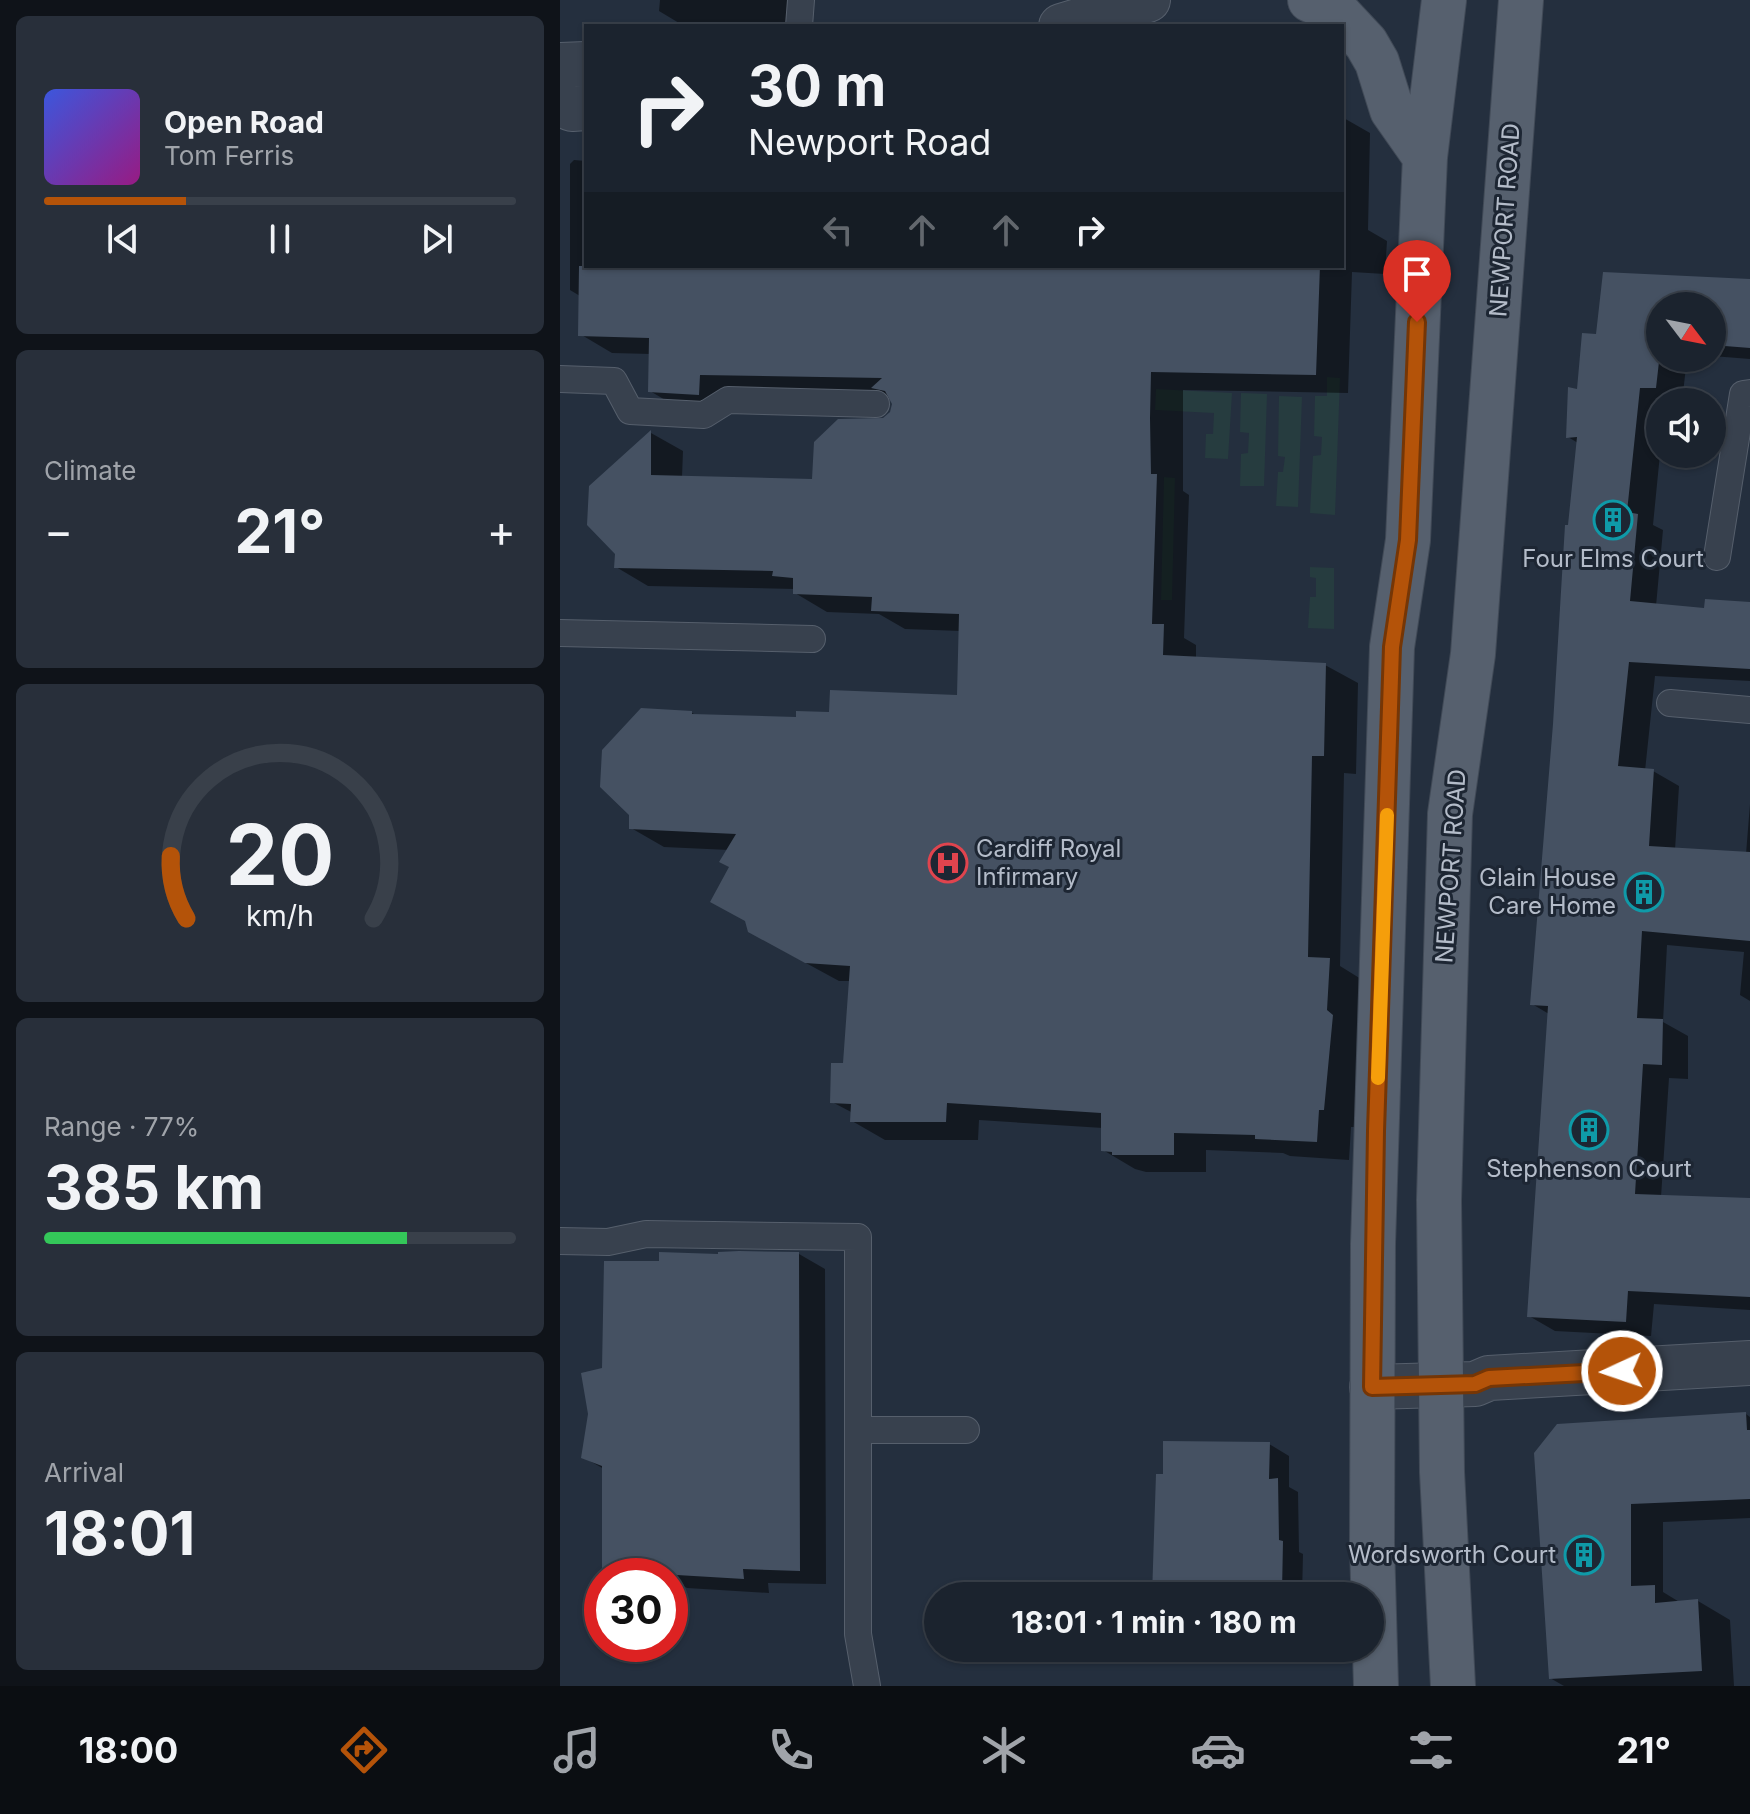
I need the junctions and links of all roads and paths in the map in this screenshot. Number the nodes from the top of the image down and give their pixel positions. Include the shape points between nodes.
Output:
1 (801, 0) edge
2 (1148, 0) edge
3 (1310, 0) edge
4 (1444, 0) edge
5 (1521, 0) edge
6 (799, 24) edge
7 (1068, 24) edge
8 (584, 64) edge
9 (560, 65) edge
10 (560, 104) edge
11 (584, 108) edge
12 (1425, 157) junction
13 (560, 379) edge
14 (1750, 393) edge
15 (876, 404) dead end
16 (1717, 557) dead end
17 (560, 633) edge
18 (812, 639) dead end
19 (1670, 703) dead end
20 (1750, 710) edge
21 (560, 1241) edge
22 (1750, 1363) edge
23 (1441, 1385) junction
24 (1372, 1387) junction
25 (858, 1430) junction
26 (966, 1430) dead end
27 (867, 1686) edge
28 (1376, 1686) edge
29 (1453, 1686) edge

1 - 6 lane
2 - 7 street
3 - 12 main road via 1337,12 1366,43 1392,110
4 - 12 main road
5 - 23 main road, NEWPORT ROAD via 1473,654 1450,814 1441,1092
8 - 9 street
10 - 11 street
12 - 24 main road via 1408,540 1392,647
13 - 15 lane via 614,381 630,411 704,415 728,400
14 - 16 lane via 1743,394
17 - 18 lane
19 - 20 lane
21 - 25 lane via 608,1242 646,1234 858,1237
22 - 23 street
23 - 24 street
23 - 29 main road, NEWPORT ROAD
24 - 28 main road
25 - 26 lane
25 - 27 lane via 858,1634

